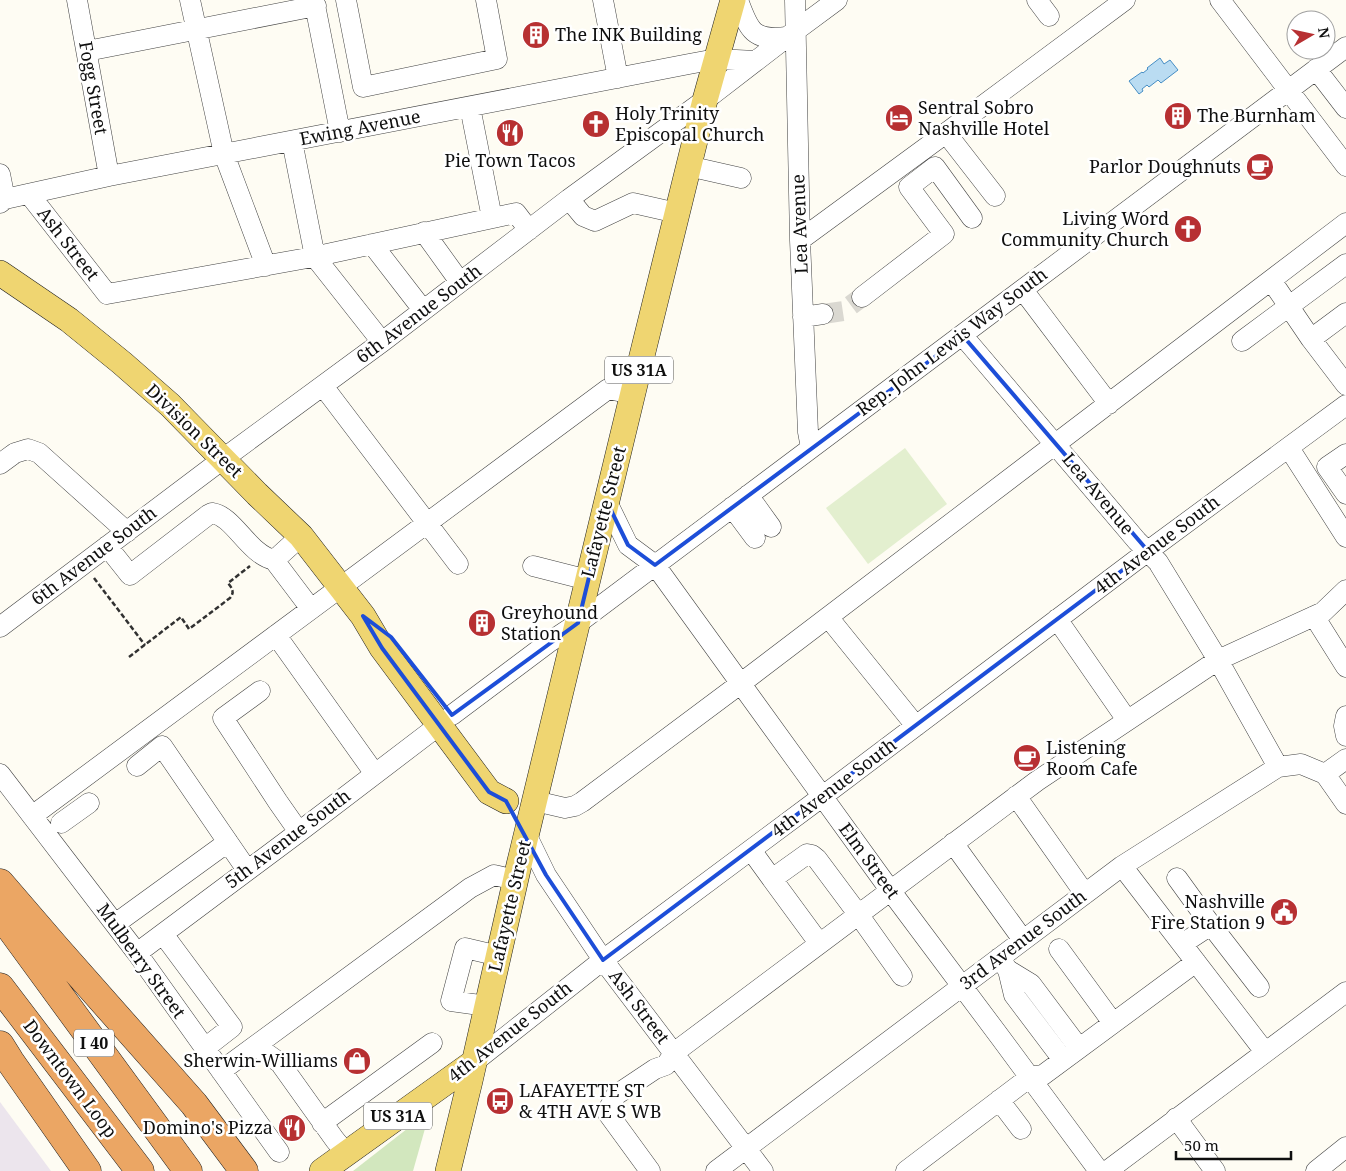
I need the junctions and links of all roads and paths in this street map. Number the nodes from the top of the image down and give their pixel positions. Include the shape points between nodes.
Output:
1 (77, 0) edge
2 (190, 0) edge
3 (346, 0) edge
4 (486, 0) edge
5 (603, 0) edge
6 (733, 0) edge
7 (738, 0) edge
8 (795, 0) edge
9 (837, 0) edge
10 (1125, 0) edge
11 (1220, 0) edge
12 (315, 3) edge
13 (197, 30) junction
14 (791, 34) junction
15 (1346, 47) edge
16 (87, 51) junction
17 (716, 60) junction
18 (756, 60) junction
19 (1316, 69) junction
20 (618, 78) junction
21 (1289, 90) junction
22 (705, 100) junction
23 (470, 107) junction
24 (1346, 108) edge
25 (340, 132) junction
26 (946, 134) junction
27 (292, 141) junction
28 (224, 154) junction
29 (688, 166) junction
30 (1346, 166) edge
31 (0, 174) edge
32 (110, 176) junction
33 (741, 178) dead end
34 (30, 194) junction
35 (995, 196) dead end
36 (569, 199) junction
37 (3, 201) edge
38 (677, 213) junction
39 (492, 218) junction
40 (972, 218) dead end
41 (1346, 223) edge
42 (528, 230) junction
43 (424, 232) junction
44 (800, 240) junction
45 (372, 244) junction
46 (315, 257) junction
47 (1346, 264) edge
48 (266, 266) junction
49 (0, 273) edge
50 (1271, 280) junction
51 (460, 282) junction
52 (1024, 290) junction
53 (862, 297) tunnel mouth
54 (1289, 306) junction
55 (423, 310) junction
56 (1346, 313) edge
57 (823, 314) tunnel mouth
58 (803, 317) junction
59 (962, 336) junction
60 (1311, 339) junction
61 (1242, 341) dead end
62 (382, 342) junction
63 (1342, 372) edge
64 (323, 386) junction
65 (633, 394) junction
66 (1109, 404) junction
67 (1346, 406) edge
68 (1055, 444) junction
69 (811, 448) junction
70 (1289, 448) junction
71 (1346, 454) edge
72 (223, 459) junction
73 (0, 464) edge
74 (1346, 494) edge
75 (740, 501) junction
76 (607, 502) junction
77 (427, 523) junction
78 (126, 532) junction
79 (763, 533) dead end
80 (301, 536) junction
81 (1346, 537) edge
82 (107, 546) junction
83 (1148, 551) junction
84 (268, 558) junction
85 (458, 564) dead end
86 (654, 565) junction
87 (534, 566) dead end
88 (92, 576) dead end
89 (588, 580) junction
90 (341, 587) junction
91 (1346, 590) edge
92 (311, 609) junction
93 (1314, 616) junction
94 (828, 617) junction
95 (1057, 619) junction
96 (578, 623) junction
97 (0, 627) edge
98 (276, 635) junction
99 (145, 644) junction
100 (129, 657) dead end
101 (1218, 660) junction
102 (1346, 667) edge
103 (740, 684) junction
104 (260, 692) dead end
105 (1346, 716) edge
106 (445, 720) junction
107 (1127, 720) junction
108 (916, 726) junction
109 (1346, 736) edge
110 (1346, 759) edge
111 (137, 766) dead end
112 (1278, 767) junction
113 (0, 774) edge
114 (375, 774) junction
115 (1325, 774) junction
116 (63, 794) junction
117 (1016, 796) junction
118 (822, 797) junction
119 (535, 801) junction
120 (1346, 804) edge
121 (75, 813) dead end
122 (32, 816) junction
123 (299, 832) junction
124 (527, 836) junction
125 (228, 842) junction
126 (953, 843) junction
127 (751, 850) junction
128 (1122, 866) junction
129 (247, 870) junction
130 (1177, 878) dead end
131 (772, 879) junction
132 (516, 880) junction
133 (0, 883) edge
134 (890, 890) junction
135 (1085, 894) junction
136 (0, 914) edge
137 (858, 914) junction
138 (115, 924) junction
139 (1211, 925) junction
140 (163, 934) junction
141 (1023, 940) junction
142 (819, 944) junction
143 (1182, 944) junction
144 (1059, 949) dead end
145 (137, 953) junction
146 (498, 956) junction
147 (603, 960) junction
148 (1196, 962) junction
149 (1004, 964) junction
150 (902, 976) dead end
151 (962, 986) junction
152 (0, 987) edge
153 (1258, 987) dead end
154 (1346, 992) edge
155 (487, 1006) junction
156 (1113, 1023) junction
157 (432, 1043) dead end
158 (0, 1045) edge
159 (256, 1046) junction
160 (205, 1048) junction
161 (1079, 1048) junction
162 (1265, 1052) junction
163 (674, 1053) junction
164 (1063, 1060) junction
165 (474, 1062) junction
166 (221, 1071) junction
167 (1030, 1077) junction
168 (999, 1100) junction
169 (1176, 1118) junction
170 (322, 1123) junction
171 (1021, 1128) dead end
172 (222, 1141) junction
173 (746, 1149) junction
174 (279, 1152) dead end
175 (346, 1153) junction
176 (1343, 1155) edge
177 (87, 1171) edge
178 (140, 1171) edge
179 (188, 1171) edge
180 (244, 1171) edge
181 (259, 1171) edge
182 (322, 1171) edge
183 (448, 1171) edge
184 (650, 1171) edge
185 (716, 1171) edge
186 (763, 1171) edge
187 (906, 1171) edge
188 (1099, 1171) edge
189 (1107, 1171) edge
190 (1215, 1171) edge
191 (1316, 1171) edge

1 - 16 street, Fogg Street
2 - 13 street
3 - 4 street via 363,87 497,59
5 - 20 street
6 - 17 main road, Lafayette Street / US 31A
7 - 14 street via 752,31 764,38
8 - 14 street, Lea Avenue
9 - 14 street, 6th Avenue South
10 - 26 street
11 - 21 street
12 - 13 street
12 - 25 street
13 - 16 street
13 - 28 street
14 - 18 street, 6th Avenue South
14 - 44 street, Lea Avenue
15 - 19 street, Rep. John Lewis Way South
16 - 32 street, Fogg Street
17 - 18 street, Ewing Avenue
17 - 20 street, Ewing Avenue
17 - 22 main road, Lafayette Street / US 31A
18 - 22 street, 6th Avenue South
19 - 21 street, Rep. John Lewis Way South
19 - 24 street
20 - 23 street, Ewing Avenue
21 - 30 street
21 - 52 street, Rep. John Lewis Way South
22 - 29 main road, Lafayette Street / US 31A
22 - 36 street, 6th Avenue South
23 - 25 street, Ewing Avenue
23 - 39 street
25 - 27 street, Ewing Avenue
26 - 35 street
26 - 44 street
27 - 28 street, Ewing Avenue
27 - 46 street
28 - 32 street, Ewing Avenue
28 - 48 street
29 - 33 street
29 - 38 main road, Lafayette Street / US 31A
31 - 37 street
32 - 34 street, Ewing Avenue
34 - 37 street, Ewing Avenue
34 - 48 street, Ash Street via 107,294
36 - 38 street via 583,216 595,221 633,203
36 - 42 street, 6th Avenue South
38 - 65 main road, Lafayette Street / US 31A
39 - 42 street via 516,212
39 - 43 street
40 - 53 street via 935,167 909,187 944,234
41 - 50 street
42 - 51 street, 6th Avenue South
43 - 45 street
43 - 51 street
44 - 58 street, Lea Avenue
45 - 46 street
45 - 55 street
46 - 48 street
46 - 62 street
47 - 54 street
49 - 72 main road, Division Street via 96,342 170,405
50 - 54 street
50 - 66 street
51 - 55 street, 6th Avenue South
52 - 59 street, Rep. John Lewis Way South
52 - 66 street
54 - 60 street
54 - 61 street
55 - 62 street, 6th Avenue South
56 - 60 street
57 - 58 street
58 - 69 street, Lea Avenue
59 - 68 street, Lea Avenue
59 - 69 street, Rep. John Lewis Way South
60 - 63 street
62 - 64 street, 6th Avenue South
64 - 72 street, 6th Avenue South
64 - 77 street
65 - 76 main road, Lafayette Street / US 31A
65 - 77 street via 608,389
66 - 68 street
67 - 70 street, 4th Avenue South
68 - 83 street, Lea Avenue
68 - 94 street
69 - 75 street, Rep. John Lewis Way South
70 - 81 street
70 - 83 street, 4th Avenue South
71 - 74 street via 1328,467
72 - 78 street, 6th Avenue South
72 - 80 main road, Division Street
73 - 78 street via 28,449 39,453
75 - 79 street
75 - 86 street, Rep. John Lewis Way South
76 - 86 street, Elm Street via 628,545
76 - 89 main road, Lafayette Street / US 31A
77 - 85 street
77 - 90 street
78 - 82 street, 6th Avenue South
80 - 84 street
80 - 90 main road, Division Street
82 - 84 street via 130,575 212,513 222,516 257,552
82 - 97 street, 6th Avenue South
83 - 95 street, 4th Avenue South
83 - 101 street, Lea Avenue
84 - 92 street
84 - 99 path via 228,582 233,590 230,598 189,629 180,617
86 - 96 street, 5th Avenue South
86 - 103 street, Elm Street
87 - 89 street
88 - 99 path
89 - 96 main road, Lafayette Street / US 31A
90 - 92 street
90 - 106 main road, Division Street via 382,648
91 - 93 street via 1323,612
92 - 98 street
93 - 101 street
93 - 102 street
94 - 103 street
94 - 108 street
95 - 107 street
95 - 108 street, 4th Avenue South
96 - 106 street, 5th Avenue South
96 - 119 main road, Lafayette Street / US 31A
98 - 114 street
98 - 116 street
99 - 100 path
101 - 107 street
101 - 112 street, Lea Avenue
103 - 118 street, Elm Street
103 - 119 street via 574,806 565,808
104 - 123 street via 223,718
105 - 109 street
106 - 114 street, 5th Avenue South
106 - 124 main road, Division Street via 489,792 506,801
107 - 117 street
108 - 118 street, 4th Avenue South
110 - 115 street
111 - 125 street via 162,746
112 - 115 street, 3rd Avenue South via 1301,764
112 - 128 street, 3rd Avenue South
113 - 122 street, Mulberry Street
114 - 123 street, 5th Avenue South
115 - 120 street
116 - 121 street
116 - 122 street
117 - 126 street
117 - 135 street
118 - 127 street, 4th Avenue South
118 - 134 street, Elm Street
119 - 124 main road, Lafayette Street / US 31A
122 - 138 street, Mulberry Street
123 - 129 street, 5th Avenue South
124 - 132 main road, Lafayette Street / US 31A
124 - 147 street, Ash Street via 546,875
125 - 129 street
125 - 138 street
126 - 134 street
126 - 141 street
127 - 131 street
127 - 147 street, 4th Avenue South
128 - 135 street, 3rd Avenue South
128 - 143 street
129 - 140 street, 5th Avenue South
130 - 139 street
131 - 137 street via 807,854 812,855
131 - 142 street
132 - 146 main road, Lafayette Street / US 31A
132 - 159 street via 494,875 470,888
133 - 172 highway via 194,1104
134 - 137 street
134 - 151 street, Elm Street
135 - 141 street, 3rd Avenue South
136 - 179 highway, I 40
137 - 142 street
137 - 150 street
138 - 145 street, Mulberry Street
139 - 143 street
139 - 153 street
140 - 145 street, 5th Avenue South
140 - 160 street via 232,1027
141 - 149 street, 3rd Avenue South
142 - 163 street
143 - 148 street
144 - 156 street
145 - 160 street, Mulberry Street
146 - 155 main road, Lafayette Street / US 31A
146 - 155 street via 465,948 451,1000
147 - 163 street, Ash Street
147 - 165 street, 4th Avenue South
148 - 156 street
148 - 162 street
149 - 151 street, 3rd Avenue South
149 - 161 street via 1031,984
149 - 164 street via 1014,995
151 - 167 street, Elm Street
151 - 173 street, 3rd Avenue South
152 - 178 highway, Downtown Loop / I 40
154 - 162 street
155 - 165 main road, Lafayette Street / US 31A
156 - 161 street
157 - 170 street
158 - 177 highway
159 - 166 street
159 - 170 street via 280,1063
160 - 166 street, Mulberry Street
161 - 164 street
162 - 169 street
163 - 173 street, Ash Street
163 - 184 street via 666,1065 616,1095 607,1112
164 - 167 street via 1044,1075
165 - 175 main road, 4th Avenue South / US 31A
165 - 183 main road, Lafayette Street / US 31A
166 - 174 street, Mulberry Street
167 - 168 street
167 - 188 street, Elm Street
168 - 171 street
168 - 187 street
169 - 189 street
169 - 190 street
170 - 175 street
172 - 180 highway
172 - 181 main road via 246,1164
173 - 185 street, 3rd Avenue South
173 - 186 street, Ash Street
175 - 182 main road, 4th Avenue South / US 31A
176 - 191 street

